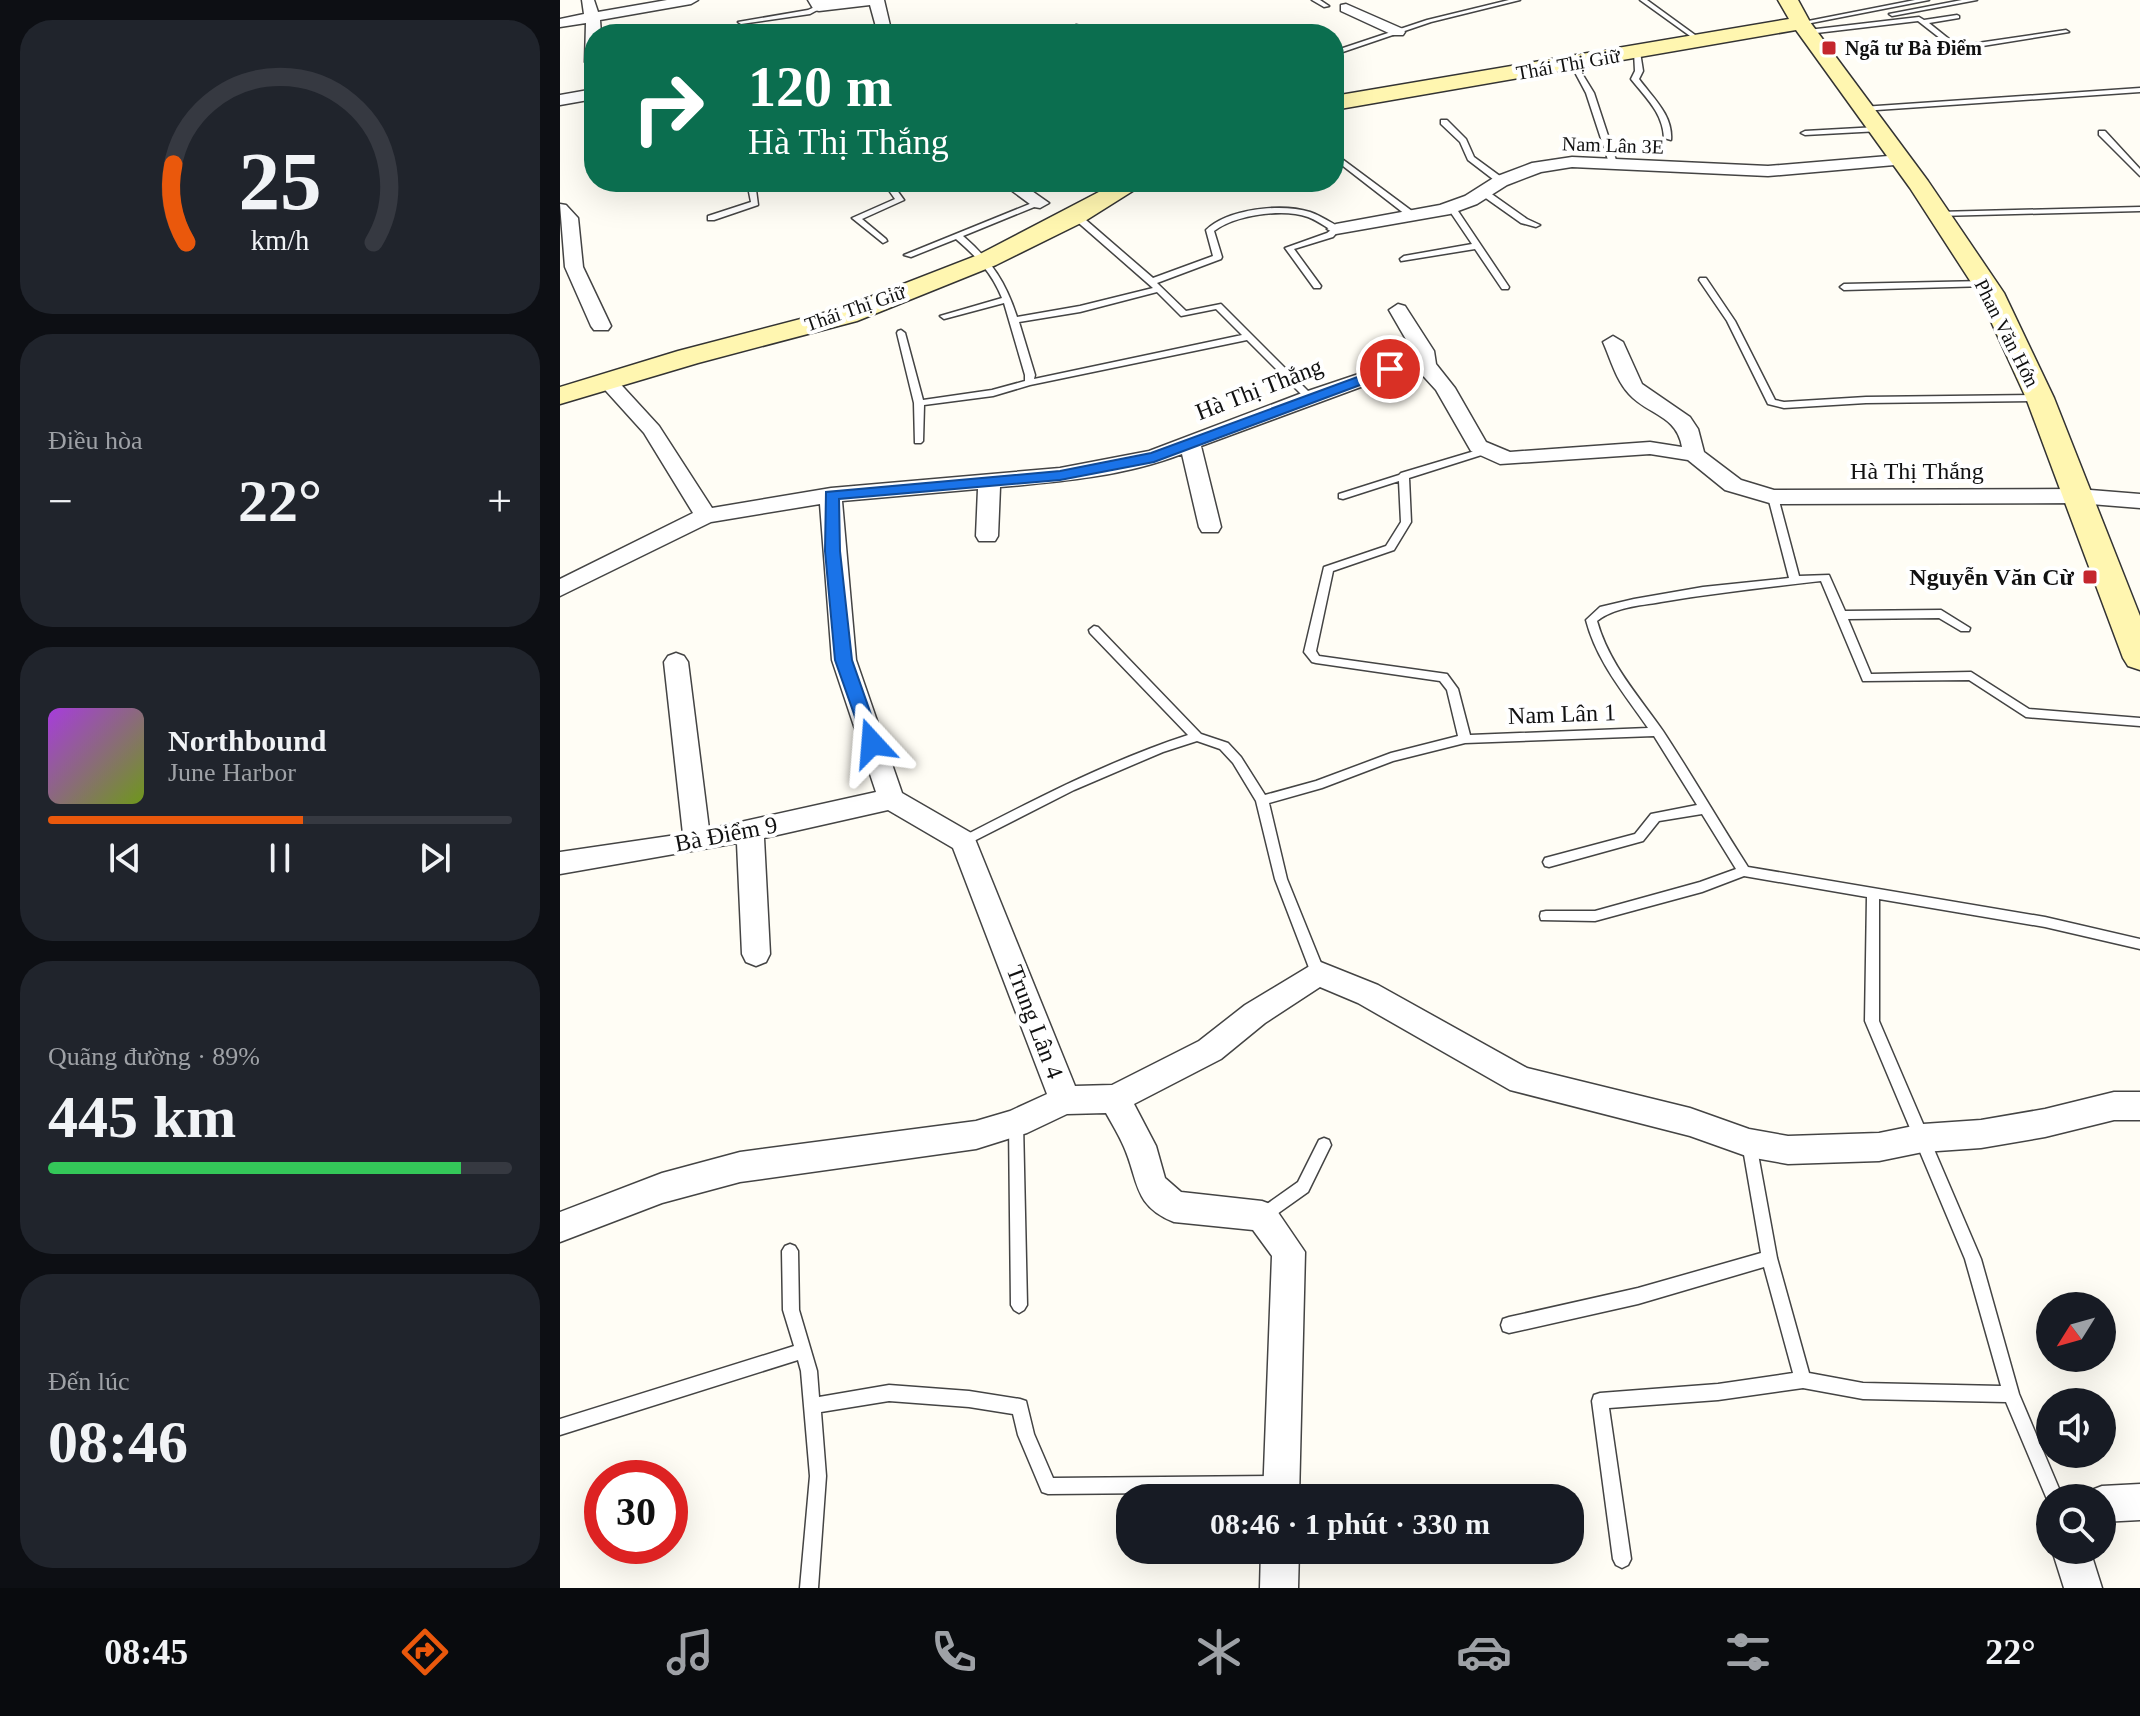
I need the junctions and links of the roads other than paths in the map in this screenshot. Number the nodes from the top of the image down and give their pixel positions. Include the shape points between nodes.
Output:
1 (588, 0) edge
2 (691, 0) edge
3 (877, 0) edge
4 (1315, 0) edge
5 (1517, 0) edge
6 (1643, 0) edge
7 (1788, 0) edge
8 (1926, 0) edge
9 (1974, 0) edge
10 (817, 3) edge
11 (1326, 6) dead end
12 (1346, 8) dead end
13 (592, 17) junction
14 (1957, 17) dead end
15 (741, 22) dead end
16 (1923, 22) junction
17 (560, 23) edge
18 (592, 24) edge
19 (883, 24) edge
20 (1810, 27) junction
21 (1398, 32) junction
22 (2066, 32) dead end
23 (1699, 40) junction
24 (1344, 50) edge
25 (1637, 52) junction
26 (1573, 63) junction
27 (2140, 90) edge
28 (584, 96) edge
29 (560, 100) edge
30 (1344, 101) edge
31 (1862, 109) junction
32 (1444, 122) dead end
33 (1877, 129) junction
34 (1805, 133) dead end
35 (2102, 133) dead end
36 (1668, 138) dead end
37 (1900, 160) junction
38 (1344, 163) edge
39 (1613, 163) junction
40 (2140, 174) edge
41 (1501, 181) junction
42 (753, 192) edge
43 (894, 192) edge
44 (1023, 192) edge
45 (1118, 192) edge
46 (1483, 192) junction
47 (1040, 203) joint
48 (1451, 207) junction
49 (560, 209) edge
50 (2140, 209) edge
51 (1938, 214) junction
52 (1076, 216) junction
53 (1413, 216) junction
54 (711, 218) dead end
55 (1536, 225) dead end
56 (1336, 229) junction
57 (958, 236) junction
58 (883, 241) dead end
59 (1477, 246) junction
60 (908, 255) dead end
61 (1404, 259) dead end
62 (987, 260) junction
63 (567, 271) edge
64 (1703, 280) dead end
65 (1151, 282) junction
66 (1985, 284) junction
67 (1317, 286) dead end
68 (1505, 287) dead end
69 (1844, 287) dead end
70 (1159, 289) junction
71 (1008, 299) junction
72 (1398, 310) dead end
73 (944, 316) dead end
74 (1014, 320) junction
75 (601, 326) dead end
76 (901, 333) dead end
77 (1247, 337) junction
78 (1613, 342) dead end
79 (1426, 365) junction
80 (607, 381) junction
81 (1029, 383) junction
82 (560, 396) edge
83 (1309, 397) junction
84 (2040, 398) junction
85 (919, 403) junction
86 (918, 441) dead end
87 (1190, 443) junction
88 (1488, 450) junction
89 (1694, 455) junction
90 (1404, 475) junction
91 (989, 481) junction
92 (831, 495) junction
93 (1343, 496) dead end
94 (2078, 496) junction
95 (1773, 497) junction
96 (2140, 501) edge
97 (706, 516) junction
98 (1210, 527) dead end
99 (987, 536) dead end
100 (1795, 580) junction
101 (560, 588) edge
102 (1842, 615) junction
103 (1965, 628) dead end
104 (1094, 630) dead end
105 (2138, 650) edge
106 (676, 662) dead end
107 (2140, 722) edge
108 (1657, 732) junction
109 (1197, 737) junction
110 (1465, 739) junction
111 (891, 799) junction
112 (1262, 800) junction
113 (1704, 809) junction
114 (750, 830) junction
115 (964, 841) junction
116 (697, 842) junction
117 (1549, 862) dead end
118 (560, 863) edge
119 (1744, 871) junction
120 (1873, 893) junction
121 (1546, 916) dead end
122 (2140, 944) edge
123 (756, 954) dead end
124 (1318, 973) junction
125 (1115, 1099) junction
126 (1065, 1100) junction
127 (2140, 1106) edge
128 (1016, 1123) junction
129 (1923, 1138) junction
130 (1749, 1143) junction
131 (1324, 1145) dead end
132 (1262, 1216) junction
133 (560, 1227) edge
134 (790, 1251) dead end
135 (1769, 1258) junction
136 (1019, 1305) dead end
137 (1509, 1325) dead end
138 (803, 1351) junction
139 (1803, 1380) junction
140 (2011, 1394) junction
141 (811, 1406) junction
142 (560, 1427) edge
143 (1281, 1484) edge
144 (2049, 1484) edge
145 (1116, 1487) edge
146 (2140, 1502) edge
147 (2116, 1503) edge
148 (1622, 1559) dead end
149 (1280, 1564) edge
150 (2075, 1564) edge
151 (809, 1588) edge
152 (1279, 1588) edge
153 (2083, 1588) edge

1 - 13 street
2 - 13 street
3 - 10 street
3 - 19 street
4 - 11 lane
5 - 21 lane
6 - 23 lane
7 - 20 street, Phan Văn Hớn
8 - 20 lane
9 - 20 lane
10 - 15 lane via 810,12
12 - 21 street
13 - 17 street
13 - 18 street
14 - 16 lane
16 - 20 lane
16 - 22 lane via 1952,45 1964,47
20 - 23 street, Thái Thị Giữ
20 - 31 street, Phan Văn Hớn
21 - 24 lane
23 - 25 street, Thái Thị Giữ
25 - 26 street, Thái Thị Giữ
25 - 36 lane via 1635,79 1663,113
26 - 30 street, Thái Thị Giữ
26 - 39 lane via 1590,93
27 - 31 lane
28 - 29 street
31 - 33 street, Phan Văn Hớn
32 - 41 lane via 1471,158
33 - 34 lane
33 - 37 street, Phan Văn Hớn
35 - 40 lane
37 - 39 street, Nam Lân 3E via 1768,171
37 - 51 street, Phan Văn Hớn
38 - 53 lane
39 - 41 street, Nam Lân 3E via 1538,167
41 - 46 street, Nam Lân 3E
42 - 54 lane via 755,203
43 - 58 lane via 900,200 856,218
44 - 47 street
45 - 52 street, Thái Thị Giữ
46 - 48 street, Nam Lân 3E
46 - 55 lane
47 - 57 lane
48 - 53 street, Nam Lân 3E
48 - 59 lane
49 - 63 street via 569,218
50 - 51 lane
51 - 66 street, Phan Văn Hớn
52 - 62 street, Thái Thị Giữ
52 - 65 lane
53 - 56 street, Nam Lân 3E
56 - 65 lane via 1305,213 1257,214 1219,222 1210,230 1218,257
56 - 67 lane, Nam Lân 3E via 1289,248
57 - 60 lane
57 - 62 lane
59 - 61 lane
59 - 68 lane
62 - 71 lane
62 - 80 street, Thái Thị Giữ via 848,315
63 - 75 street
64 - 84 lane via 1731,321 1771,402
65 - 70 lane
66 - 69 lane
66 - 84 street, Phan Văn Hớn
70 - 74 lane
70 - 77 lane via 1184,314 1218,306
71 - 73 lane
71 - 74 lane
72 - 79 street via 1424,351
74 - 81 lane
76 - 85 lane
77 - 81 lane
77 - 83 lane
78 - 89 street via 1636,391 1677,415 1691,431
79 - 83 street, Hà Thị Thắng via 1417,360
79 - 88 street via 1478,446
80 - 82 street, Thái Thị Giữ
80 - 97 street via 652,430
81 - 85 lane
83 - 87 street, Hà Thị Thắng
84 - 94 street, Phan Văn Hớn
85 - 86 lane
87 - 91 street, Hà Thị Thắng via 1154,457 1060,475
87 - 98 street
88 - 89 street, Hà Thị Thắng via 1507,459 1650,448
88 - 90 lane
89 - 95 street, Hà Thị Thắng via 1733,485
90 - 93 lane
90 - 110 lane via 1406,522 1390,548 1328,569 1310,652 1316,659 1443,677 1452,689
91 - 92 street, Hà Thị Thắng
91 - 99 street
92 - 97 street, Hà Thị Thắng
92 - 111 street via 844,660
94 - 95 street, Hà Thị Thắng
94 - 96 street, Hà Thị Thắng
94 - 105 street, Phan Văn Hớn
95 - 100 lane
97 - 101 street, Hà Thị Thắng
100 - 102 lane via 1825,577
100 - 108 lane via 1634,603 1604,610 1591,620 1614,674
102 - 103 lane via 1941,614
102 - 107 lane via 1867,678 1971,676 2026,713
104 - 109 lane
106 - 116 street
108 - 110 lane, Nam Lân 1
108 - 113 lane
109 - 112 lane via 1224,746
109 - 115 lane via 1070,787
110 - 112 lane, Nam Lân 1 via 1391,757
111 - 114 street, Bà Điểm 9
111 - 115 street
112 - 124 lane via 1281,879
113 - 117 lane via 1655,817 1639,838
113 - 119 lane
114 - 116 street, Bà Điểm 9
114 - 123 street
115 - 126 street, Trung Lân 4
116 - 118 street, Bà Điểm 9
119 - 120 lane
119 - 121 lane via 1595,916
120 - 122 lane
120 - 129 lane via 1872,1021
124 - 125 street via 1210,1050
124 - 130 street via 1448,1036 1521,1080 1690,1122
125 - 126 street, Trung Lân 4
125 - 132 street via 1140,1146 1151,1187 1174,1207
126 - 128 street
127 - 129 street via 2114,1106 1981,1134
128 - 133 street via 976,1135 740,1167 662,1188
128 - 136 lane
129 - 130 street via 1879,1147 1788,1150
129 - 140 lane via 1973,1259
130 - 135 lane
131 - 132 lane via 1303,1187
132 - 143 street via 1289,1252
134 - 138 lane via 791,1310
135 - 137 lane via 1638,1296
135 - 139 lane
138 - 141 lane
138 - 142 lane
139 - 140 lane via 1863,1391
139 - 148 lane via 1600,1401
140 - 144 lane
141 - 145 lane via 889,1393 1020,1407 1048,1486
141 - 151 lane via 818,1476
146 - 147 street
149 - 152 street
150 - 153 street

